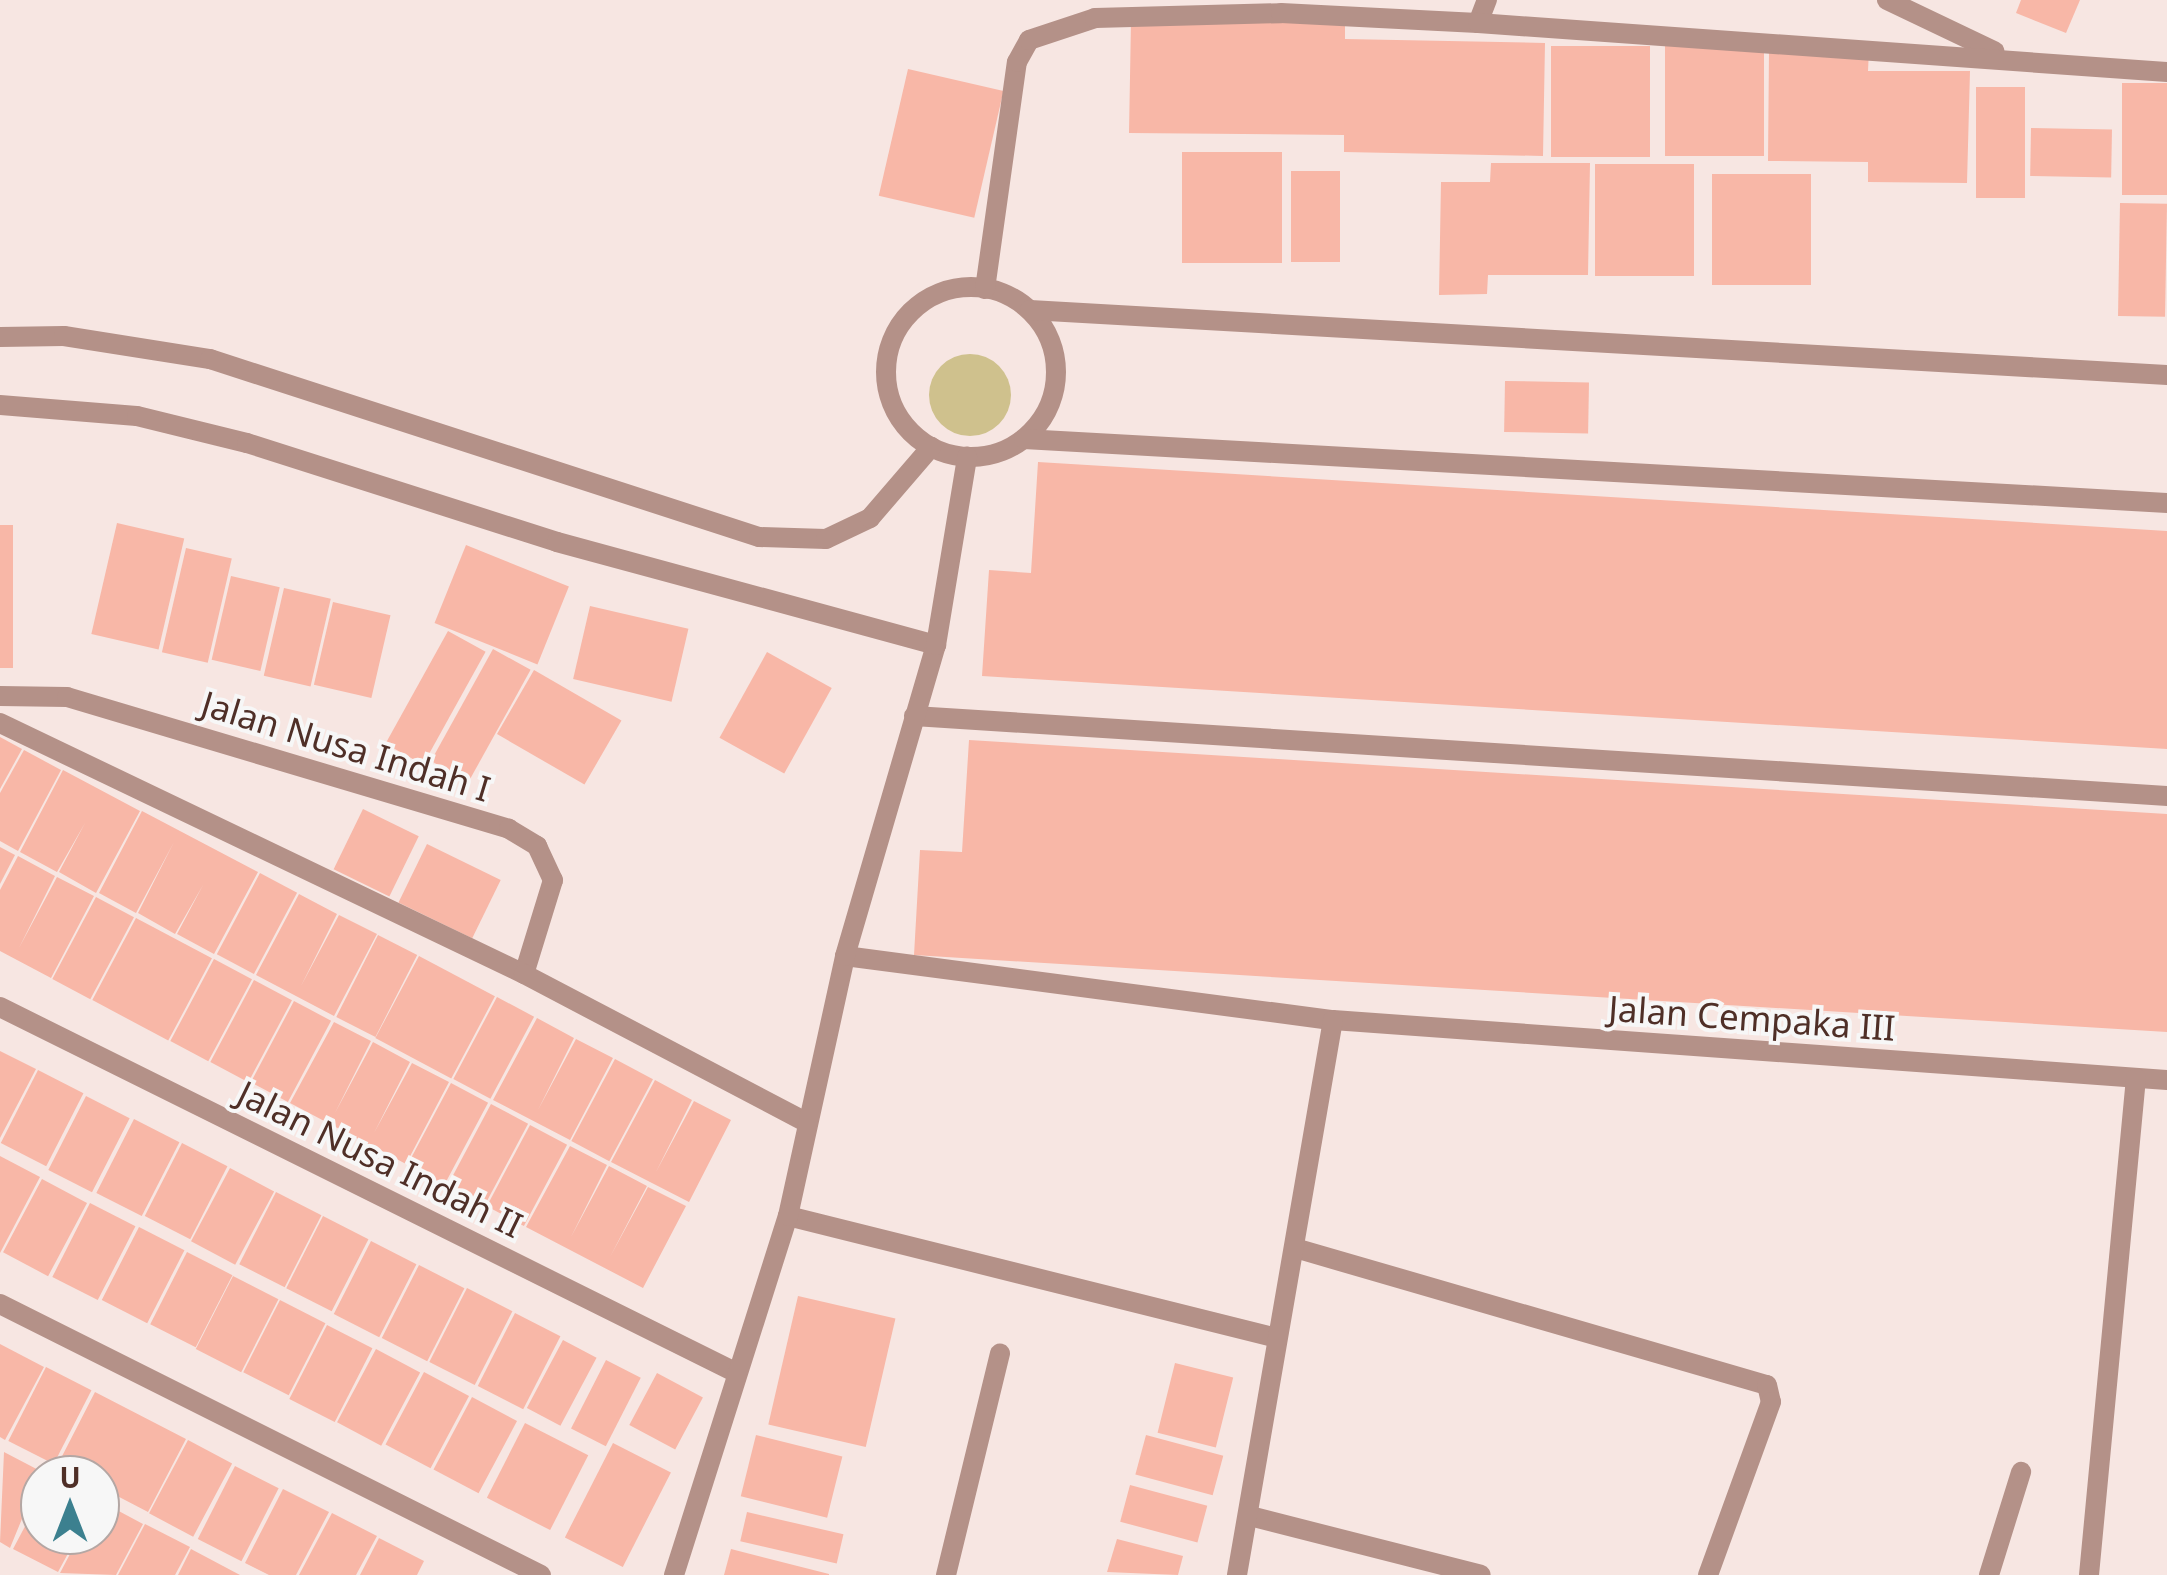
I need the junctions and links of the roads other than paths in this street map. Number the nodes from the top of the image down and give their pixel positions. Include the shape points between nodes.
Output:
1 (1488, 0) edge
2 (1887, 0) edge
3 (1284, 7) edge
4 (1478, 23) junction
5 (2006, 56) junction
6 (2167, 72) edge
7 (985, 289) junction
8 (1030, 310) junction
9 (0, 337) edge
10 (2167, 375) edge
11 (0, 406) edge
12 (1024, 439) junction
13 (931, 447) junction
14 (967, 457) junction
15 (2167, 503) edge
16 (936, 644) junction
17 (0, 696) edge
18 (914, 716) junction
19 (0, 722) edge
20 (2167, 796) edge
21 (845, 956) junction
22 (524, 974) junction
23 (0, 1007) edge
24 (1332, 1020) junction
25 (2136, 1078) junction
26 (2167, 1080) edge
27 (806, 1122) junction
28 (788, 1216) junction
29 (1295, 1248) junction
30 (0, 1304) edge
31 (1277, 1338) junction
32 (1000, 1353) dead end
33 (732, 1370) junction
34 (2021, 1472) dead end
35 (1250, 1516) junction
36 (540, 1575) edge
37 (674, 1575) edge
38 (946, 1575) edge
39 (1237, 1575) edge
40 (1482, 1575) edge
41 (1708, 1575) edge
42 (1989, 1575) edge
43 (2089, 1575) edge

1 - 4 street
2 - 5 street
3 - 4 street
3 - 7 street via 1095,18 1029,40 1017,62
4 - 5 street
5 - 6 street
7 - 8 street
7 - 13 street via 920,304 891,343 888,391
8 - 10 street
8 - 12 street via 1048,333 1056,390
9 - 13 street via 64,336 210,358 759,537 826,539 870,518
11 - 16 street via 137,416 228,439 557,542
12 - 14 street
12 - 15 street
13 - 14 street
14 - 16 street
16 - 18 street
17 - 22 street, Jalan Nusa Indah I via 68,697 509,829 537,846 553,880
18 - 20 street
18 - 21 street
19 - 22 street
21 - 24 street, Jalan Cempaka III
21 - 27 street
22 - 27 street
23 - 33 street, Jalan Nusa Indah II
24 - 25 street, Jalan Cempaka III
24 - 29 street
25 - 26 street, Jalan Cempaka III
25 - 43 street
27 - 28 street
28 - 31 street
28 - 33 street
29 - 31 street
29 - 41 street via 1766,1386 1772,1402
30 - 36 street
31 - 35 street
32 - 38 street
33 - 37 street
34 - 42 street
35 - 39 street
35 - 40 street

